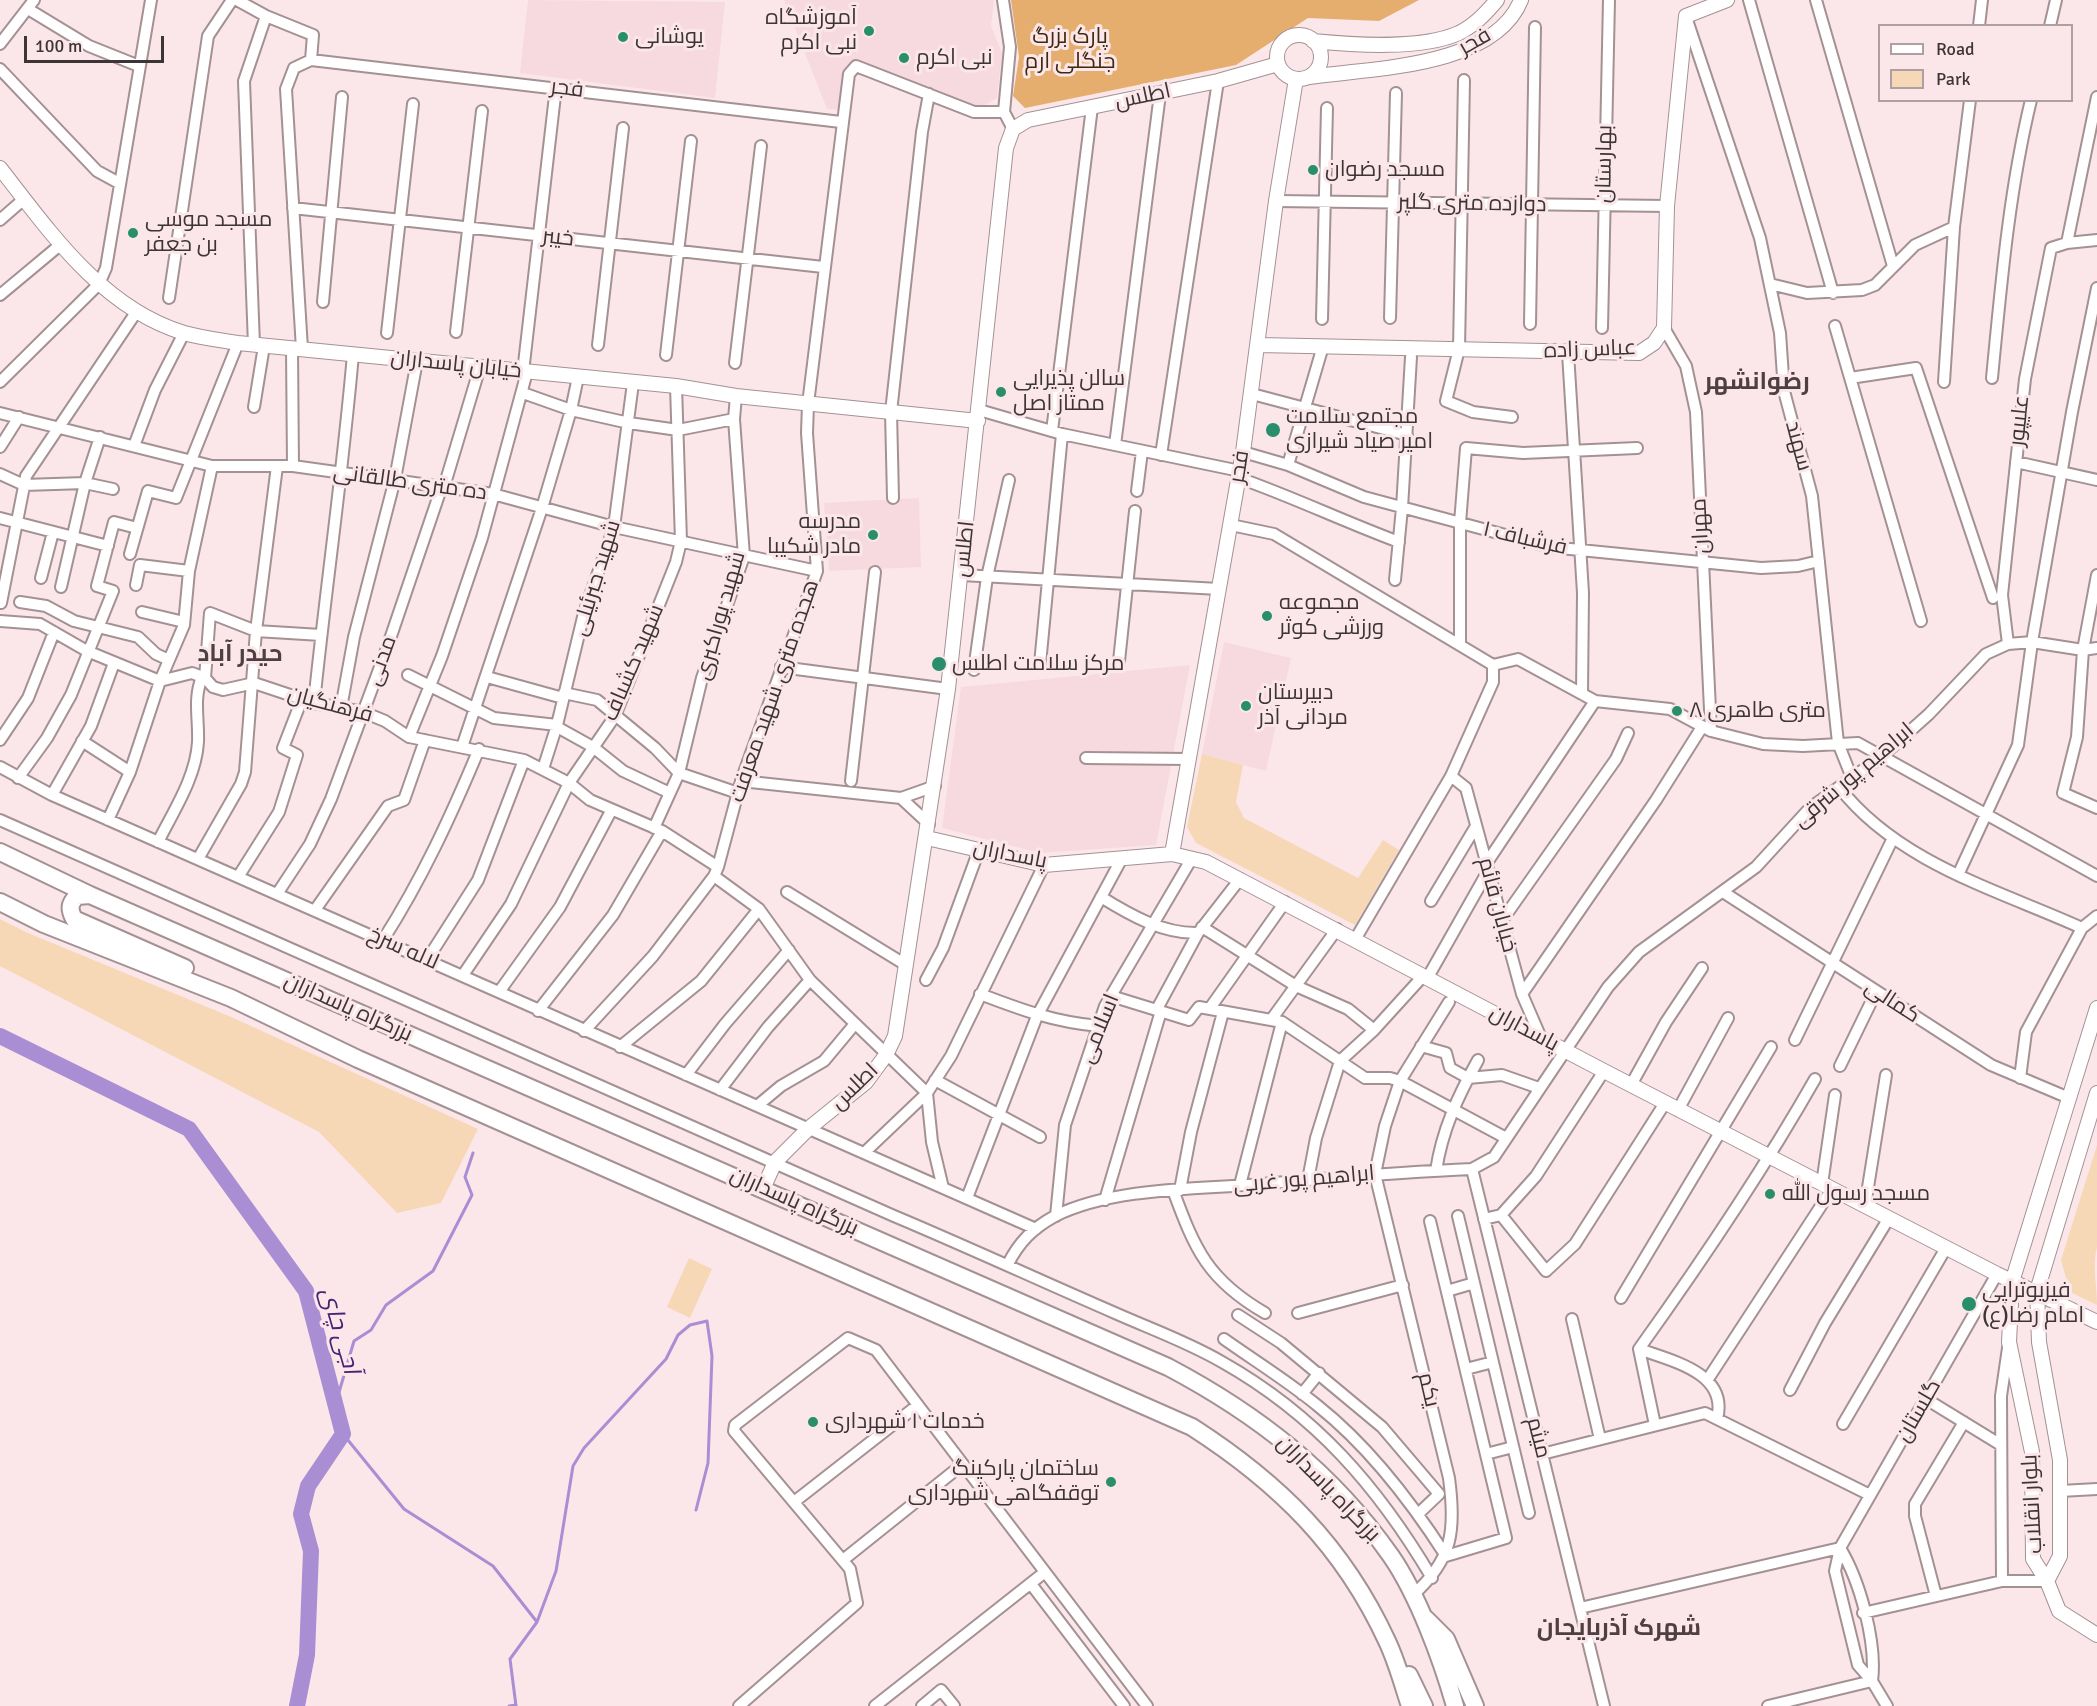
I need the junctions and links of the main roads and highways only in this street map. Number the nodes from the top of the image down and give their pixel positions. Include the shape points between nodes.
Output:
1 (1497, 0) edge
2 (1521, 0) edge
3 (1727, 0) edge
4 (1313, 41) junction
5 (1278, 64) junction
6 (1302, 78) junction
7 (0, 168) edge
8 (1259, 345) junction
9 (978, 415) junction
10 (928, 831) junction
11 (0, 852) edge
12 (1172, 854) junction
13 (90, 895) junction
14 (0, 902) edge
15 (231, 998) junction
16 (2097, 1008) edge
17 (2097, 1093) edge
18 (763, 1189) junction
19 (2012, 1282) junction
20 (2037, 1292) junction
21 (2097, 1322) edge
22 (2046, 1581) junction
23 (1421, 1613) junction
24 (1381, 1628) junction
25 (2097, 1635) edge
26 (1410, 1706) edge
27 (1424, 1706) edge
28 (1444, 1706) edge
29 (1455, 1706) edge
30 (1475, 1706) edge

1 - 4 main road, فجر via 1483,17 1458,33 1428,40 1364,46
2 - 6 main road, فجر via 1498,30 1474,47 1455,54
3 - 8 main road, عباس زاده via 1686,16 1667,206 1664,328 1654,343 1639,353
4 - 5 main road via 1300,36 1287,39 1278,50
4 - 6 main road via 1320,60 1314,72
5 - 6 main road via 1285,74
5 - 9 main road, اطلس via 1160,94 1028,120 1013,129 1006,148
6 - 8 main road, فجر via 1276,201
7 - 9 main road, خیابان پاسداران via 60,244 99,284 137,312 184,333 259,346 676,386 808,404
8 - 12 main road, فجر
9 - 10 main road, اطلس via 962,575
10 - 12 main road, پاسداران via 979,850 1044,865
10 - 18 main road, اطلس via 895,1036 866,1082 775,1162
11 - 13 highway, بزرگراه پاسداران
12 - 19 main road, پاسداران via 1206,862 1356,938 1540,1038
13 - 15 highway via 77,896 71,902 74,919 191,971
13 - 18 highway, بزرگراه پاسداران
14 - 15 highway, بزرگراه پاسداران via 44,924
15 - 24 highway, بزرگراه پاسداران via 358,1059 1192,1427 1257,1473 1334,1549
16 - 19 main road, بلوار انقلاب
17 - 20 main road, بلوار انقلاب
18 - 23 highway, بزرگراه پاسداران via 1168,1367 1221,1395 1269,1428 1351,1506 1391,1557
19 - 20 main road, پاسداران
19 - 22 main road, بلوار انقلاب via 2009,1342 2032,1452 2033,1559
20 - 21 main road, پاسداران
20 - 22 main road, بلوار انقلاب via 2039,1342 2060,1460 2061,1556
22 - 25 main road via 2059,1611
23 - 28 highway
23 - 29 highway, بزرگراه پاسداران
23 - 30 highway via 1446,1640
24 - 26 highway
24 - 27 highway via 1406,1667

